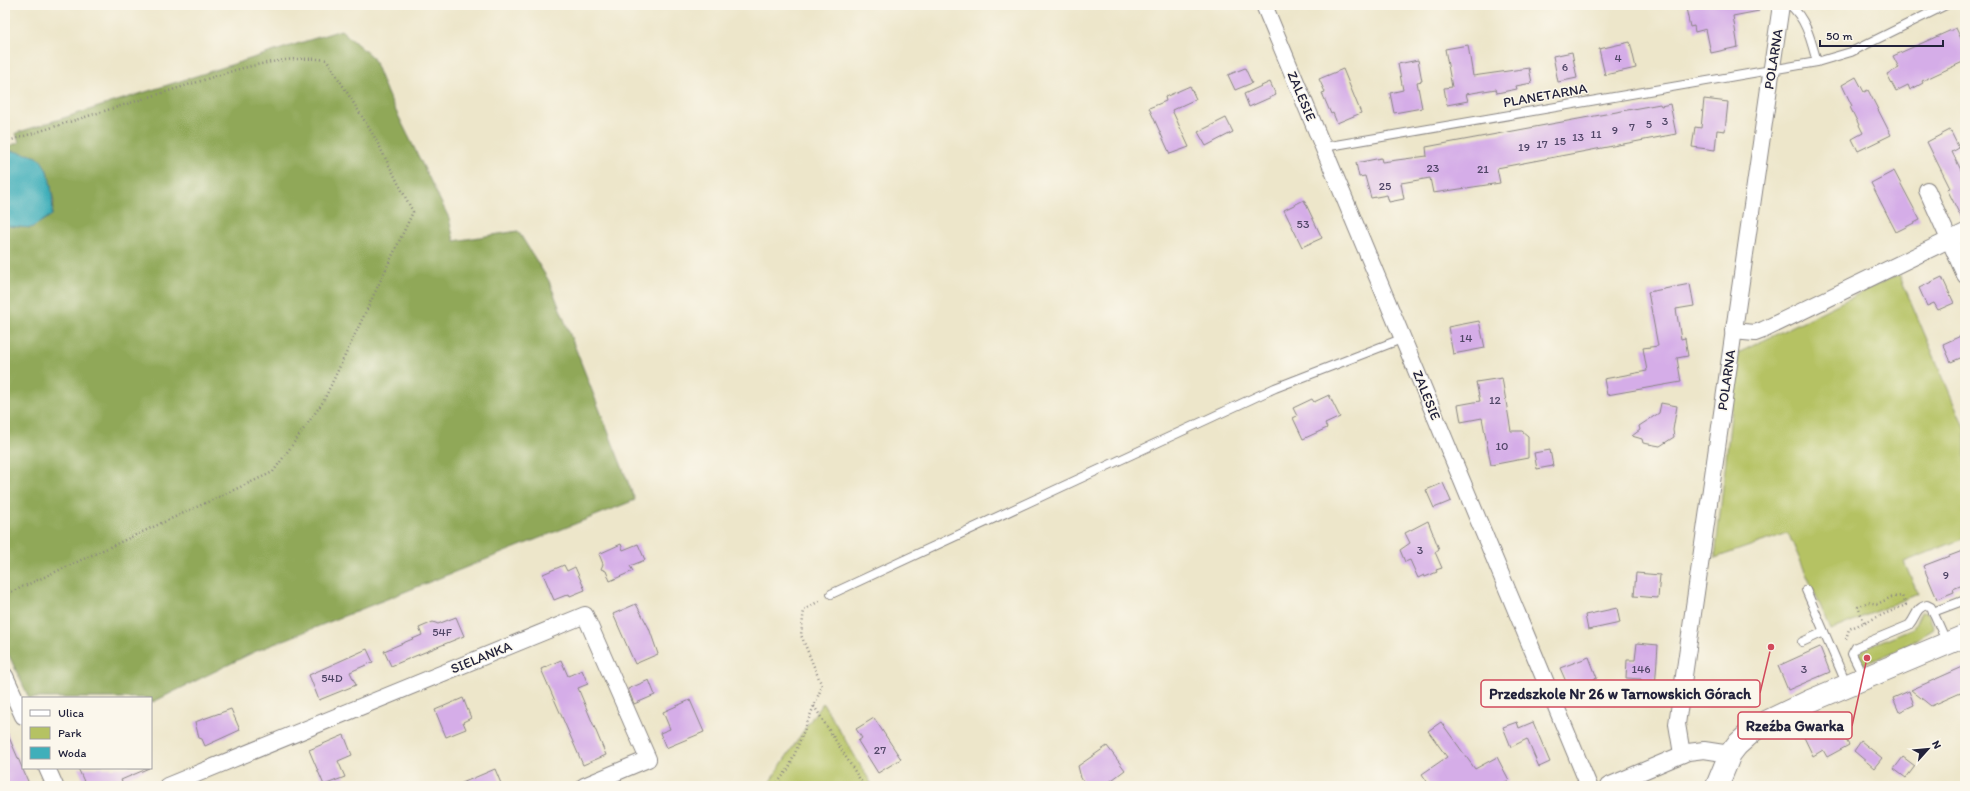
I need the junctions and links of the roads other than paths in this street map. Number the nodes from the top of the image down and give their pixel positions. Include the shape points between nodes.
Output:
1 (1264, 5) edge
2 (1782, 5) edge
3 (1790, 5) edge
4 (1946, 5) edge
5 (1817, 62) junction
6 (1772, 69) junction
7 (1324, 147) junction
8 (1927, 190) dead end
9 (1965, 232) edge
10 (1948, 240) junction
11 (1965, 275) edge
12 (1733, 331) junction
13 (1404, 338) junction
14 (1806, 590) dead end
15 (831, 594) road end
16 (1965, 600) edge
17 (1933, 612) junction
18 (1824, 632) junction
19 (1956, 640) edge
20 (1802, 642) dead end
21 (5, 676) edge
22 (1856, 682) junction
23 (22, 714) edge
24 (1682, 754) junction
25 (1730, 754) junction
26 (47, 769) edge
27 (55, 786) edge
28 (166, 786) edge
29 (584, 786) edge
30 (1588, 786) edge
31 (1608, 786) edge
32 (1717, 786) edge

1 - 7 street, ZALESIE
2 - 6 street, POLARNA
3 - 5 lane via 1800,14
4 - 5 lane, PLANETARNA via 1851,52
5 - 6 lane, PLANETARNA
6 - 7 lane, PLANETARNA
6 - 12 street, POLARNA
7 - 13 street, ZALESIE
8 - 10 street
9 - 10 street
10 - 11 street
10 - 12 street via 1763,330 1755,333
12 - 24 street, POLARNA via 1677,724
13 - 15 lane via 1275,388
13 - 30 street, ZALESIE
14 - 18 lane
16 - 17 lane
17 - 19 lane
17 - 22 lane via 1932,607 1922,607 1917,610 1910,624 1856,647 1852,654
18 - 20 lane
18 - 22 lane
19 - 22 street
21 - 23 street
22 - 25 street via 1758,726 1736,745
24 - 25 street via 1704,750
24 - 31 street
25 - 32 street
26 - 27 street
28 - 29 street, SIELANKA via 585,615 648,759

